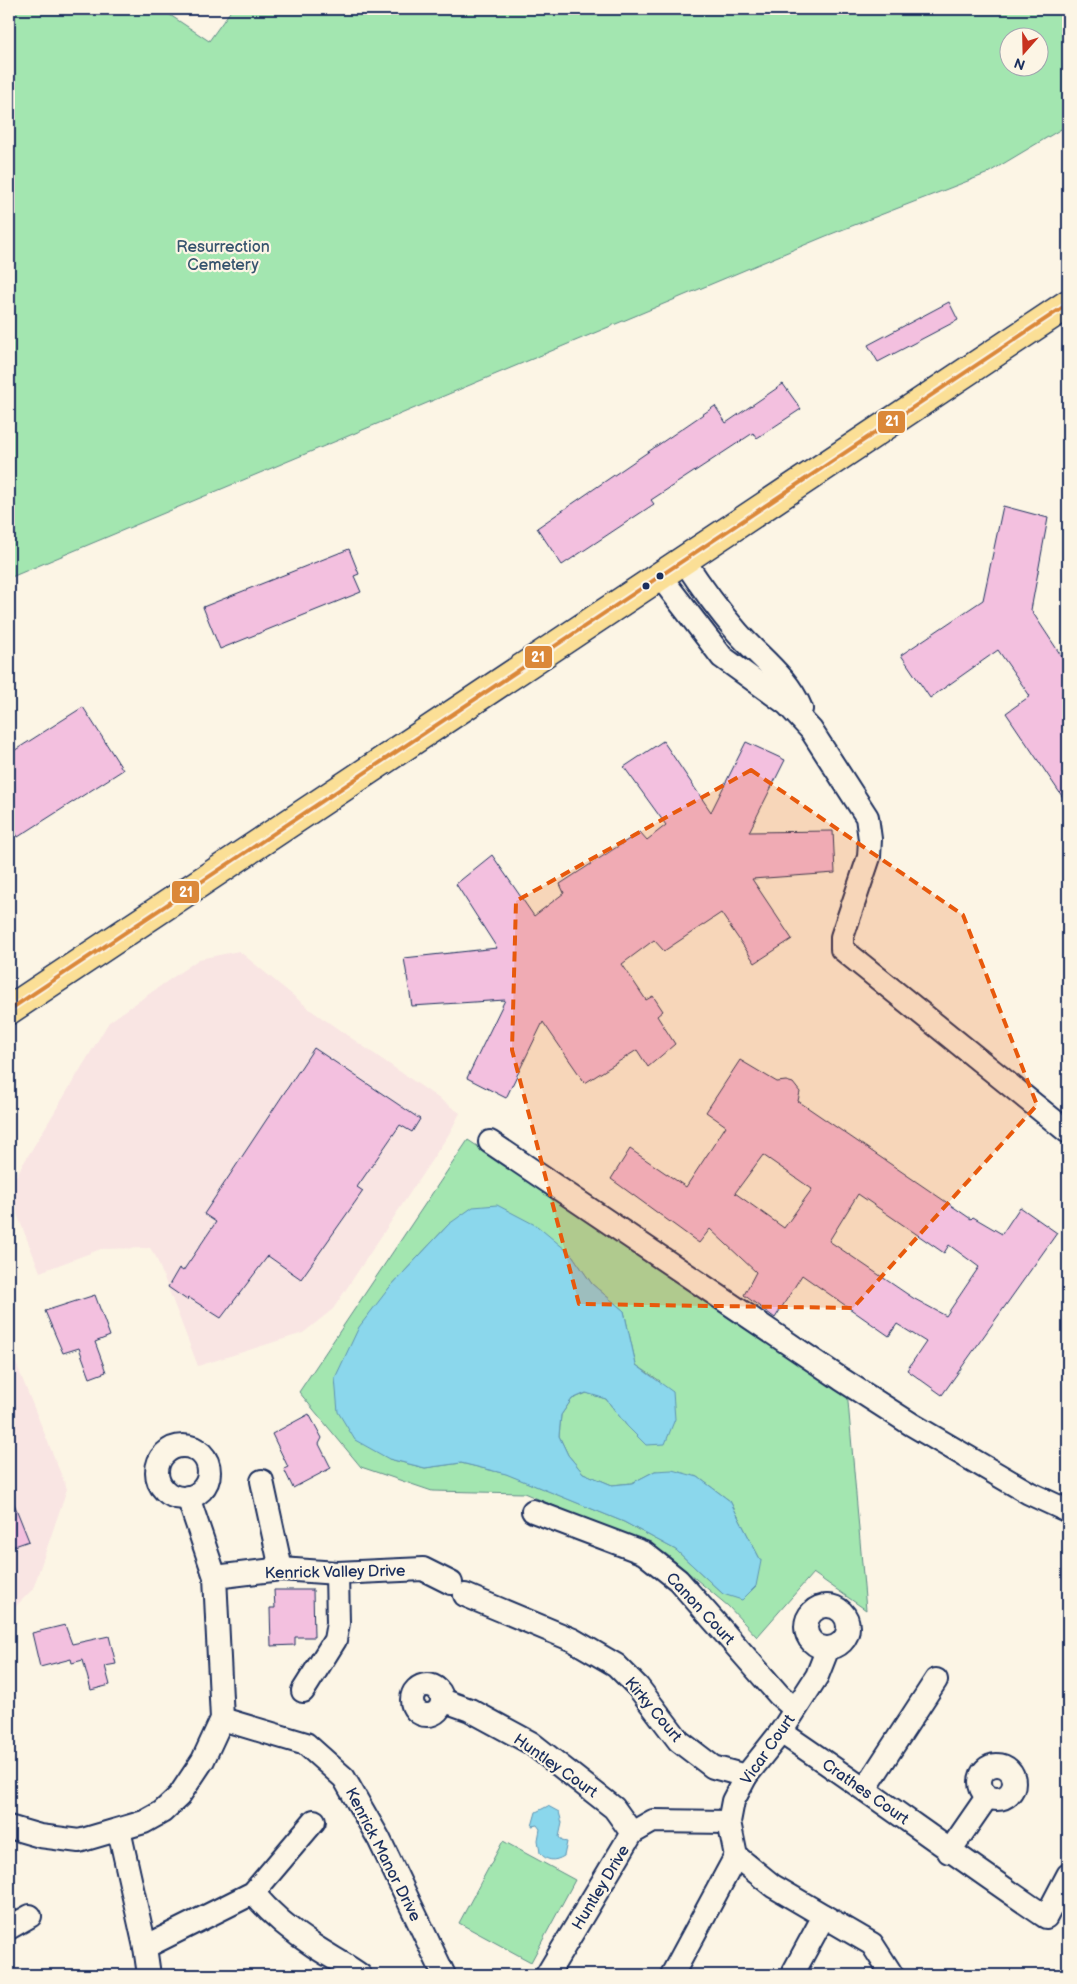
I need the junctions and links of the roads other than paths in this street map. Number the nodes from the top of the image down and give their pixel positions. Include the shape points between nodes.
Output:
1 (1068, 304) edge
2 (683, 559) junction
3 (659, 575) junction
4 (811, 730) junction
5 (9, 1010) edge
6 (1068, 1132) edge
7 (490, 1142) dead end
8 (262, 1481) dead end
9 (188, 1497) dead end
10 (534, 1511) dead end
11 (1068, 1511) edge
12 (281, 1569) junction
13 (337, 1573) junction
14 (215, 1577) junction
15 (828, 1648) dead end
16 (616, 1665) joint
17 (936, 1680) dead end
18 (303, 1692) dead end
19 (442, 1700) dead end
20 (796, 1709) junction
21 (222, 1719) junction
22 (781, 1732) junction
23 (746, 1776) junction
24 (865, 1789) junction
25 (987, 1797) dead end
26 (314, 1821) dead end
27 (729, 1822) junction
28 (9, 1827) edge
29 (119, 1830) junction
30 (632, 1832) junction
31 (949, 1852) junction
32 (736, 1856) junction
33 (1068, 1875) edge
34 (253, 1893) junction
35 (30, 1916) dead end
36 (824, 1916) junction
37 (9, 1928) edge
38 (145, 1946) junction
39 (149, 1975) edge
40 (360, 1975) edge
41 (444, 1975) edge
42 (547, 1975) edge
43 (672, 1975) edge
44 (792, 1975) edge
45 (892, 1975) edge

1 - 2 main road
2 - 3 main road
2 - 4 street via 739,634 795,694
3 - 4 street via 722,657 787,704
3 - 5 main road
4 - 6 street via 867,817 869,826 869,857 842,937 842,949
7 - 11 street via 857,1390 1030,1493
8 - 12 street
9 - 14 street
10 - 20 street, Canon Court via 644,1553 678,1580 779,1695
12 - 13 street, Kenrick Valley Drive
12 - 14 street, Kenrick Valley Drive
13 - 16 street, Kenrick Valley Drive via 423,1569 458,1589 573,1640
13 - 18 street via 335,1640
14 - 21 street
15 - 20 street, Vicar Court via 817,1676
16 - 23 street, Kirky Court via 638,1687 679,1741 713,1767
17 - 24 street
19 - 30 street, Huntley Court via 470,1710 530,1743 614,1808
20 - 22 street, Vicar Court
21 - 29 street via 203,1760 179,1796 162,1812
21 - 41 street, Kenrick Manor Drive via 306,1744 344,1778 379,1839
22 - 23 street, Vicar Court
22 - 24 street, Crathes Court
23 - 27 street, Vicar Court via 733,1801
24 - 31 street, Crathes Court
25 - 31 street
26 - 34 street
27 - 30 street, Huntley Drive via 652,1821
27 - 32 street, Vicar Court
28 - 29 street via 40,1836 79,1841
29 - 38 street
30 - 42 street, Huntley Drive
31 - 33 street, Crathes Court via 1046,1917
32 - 36 street via 773,1886
32 - 43 street
34 - 38 street
34 - 40 street via 273,1916
35 - 37 street
36 - 44 street
36 - 45 street via 872,1944
38 - 39 street

